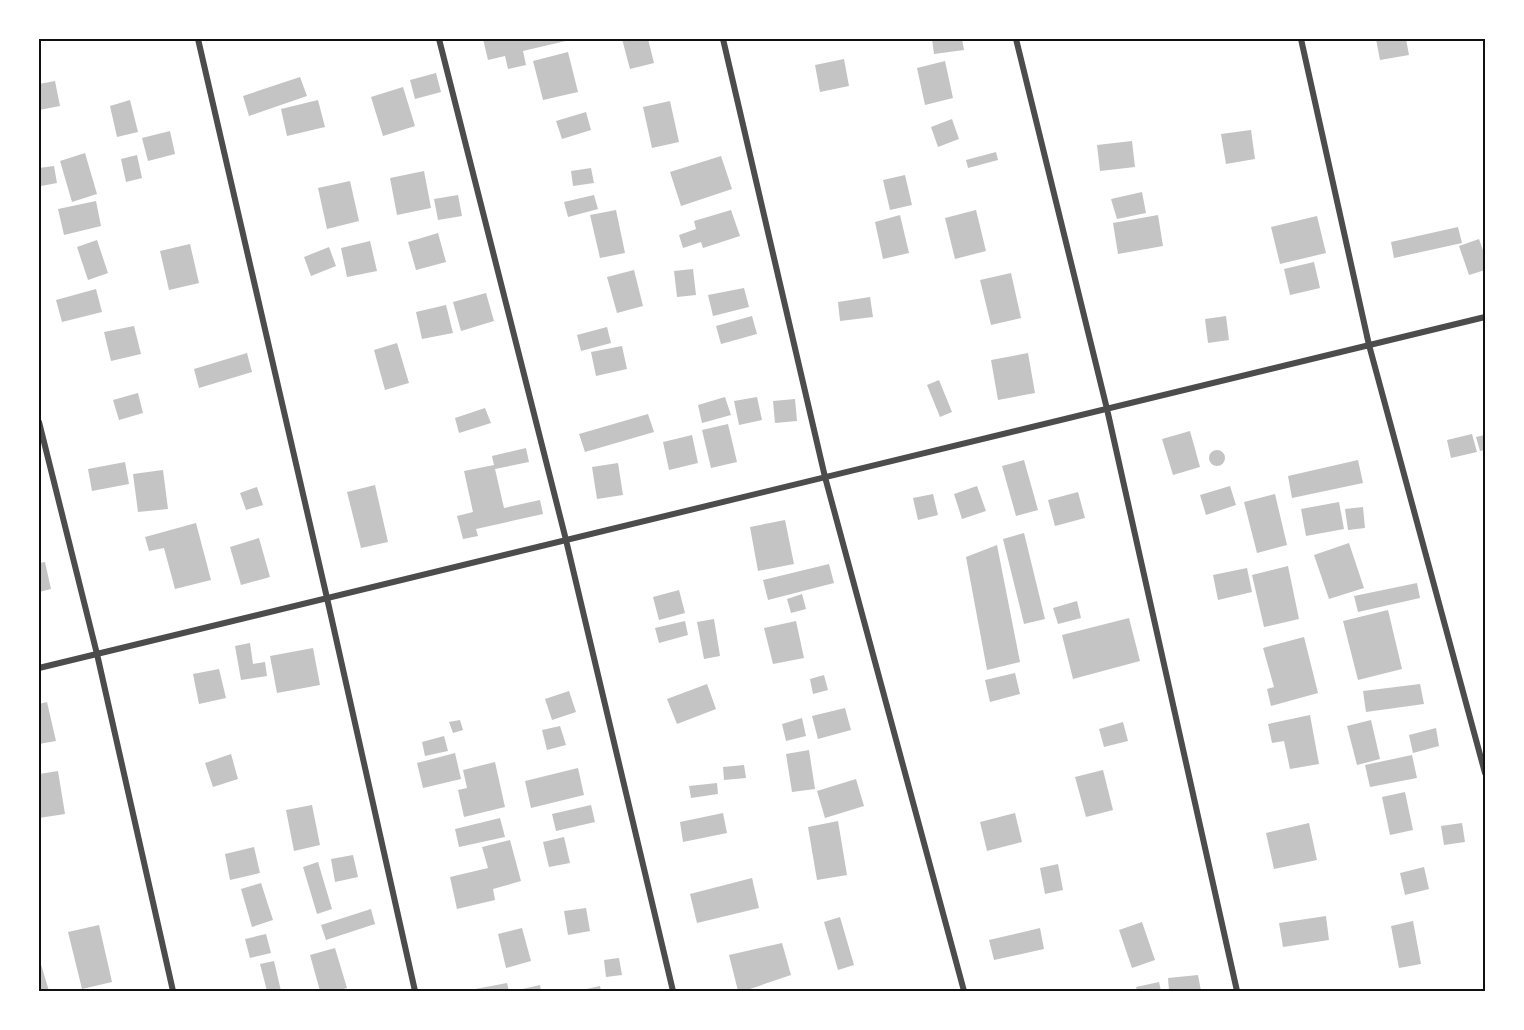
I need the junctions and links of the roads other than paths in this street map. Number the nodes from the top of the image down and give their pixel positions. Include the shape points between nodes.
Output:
1 (198, 39) edge
2 (440, 39) edge
3 (723, 39) edge
4 (1016, 39) edge
5 (1301, 39) edge
6 (1485, 317) edge
7 (1369, 345) junction
8 (1107, 409) junction
9 (39, 422) edge
10 (825, 477) junction
11 (566, 540) junction
12 (327, 598) junction
13 (97, 654) junction
14 (39, 668) edge
15 (1485, 773) edge
16 (173, 991) edge
17 (415, 991) edge
18 (673, 991) edge
19 (964, 991) edge
20 (1237, 991) edge

1 - 12 street
2 - 11 street
3 - 10 street
4 - 8 street
5 - 7 street
6 - 7 street
7 - 8 street
7 - 15 street
8 - 10 street
8 - 20 street
9 - 13 street
10 - 11 street
10 - 19 street
11 - 12 street
11 - 18 street
12 - 13 street
12 - 17 street
13 - 14 street
13 - 16 street

